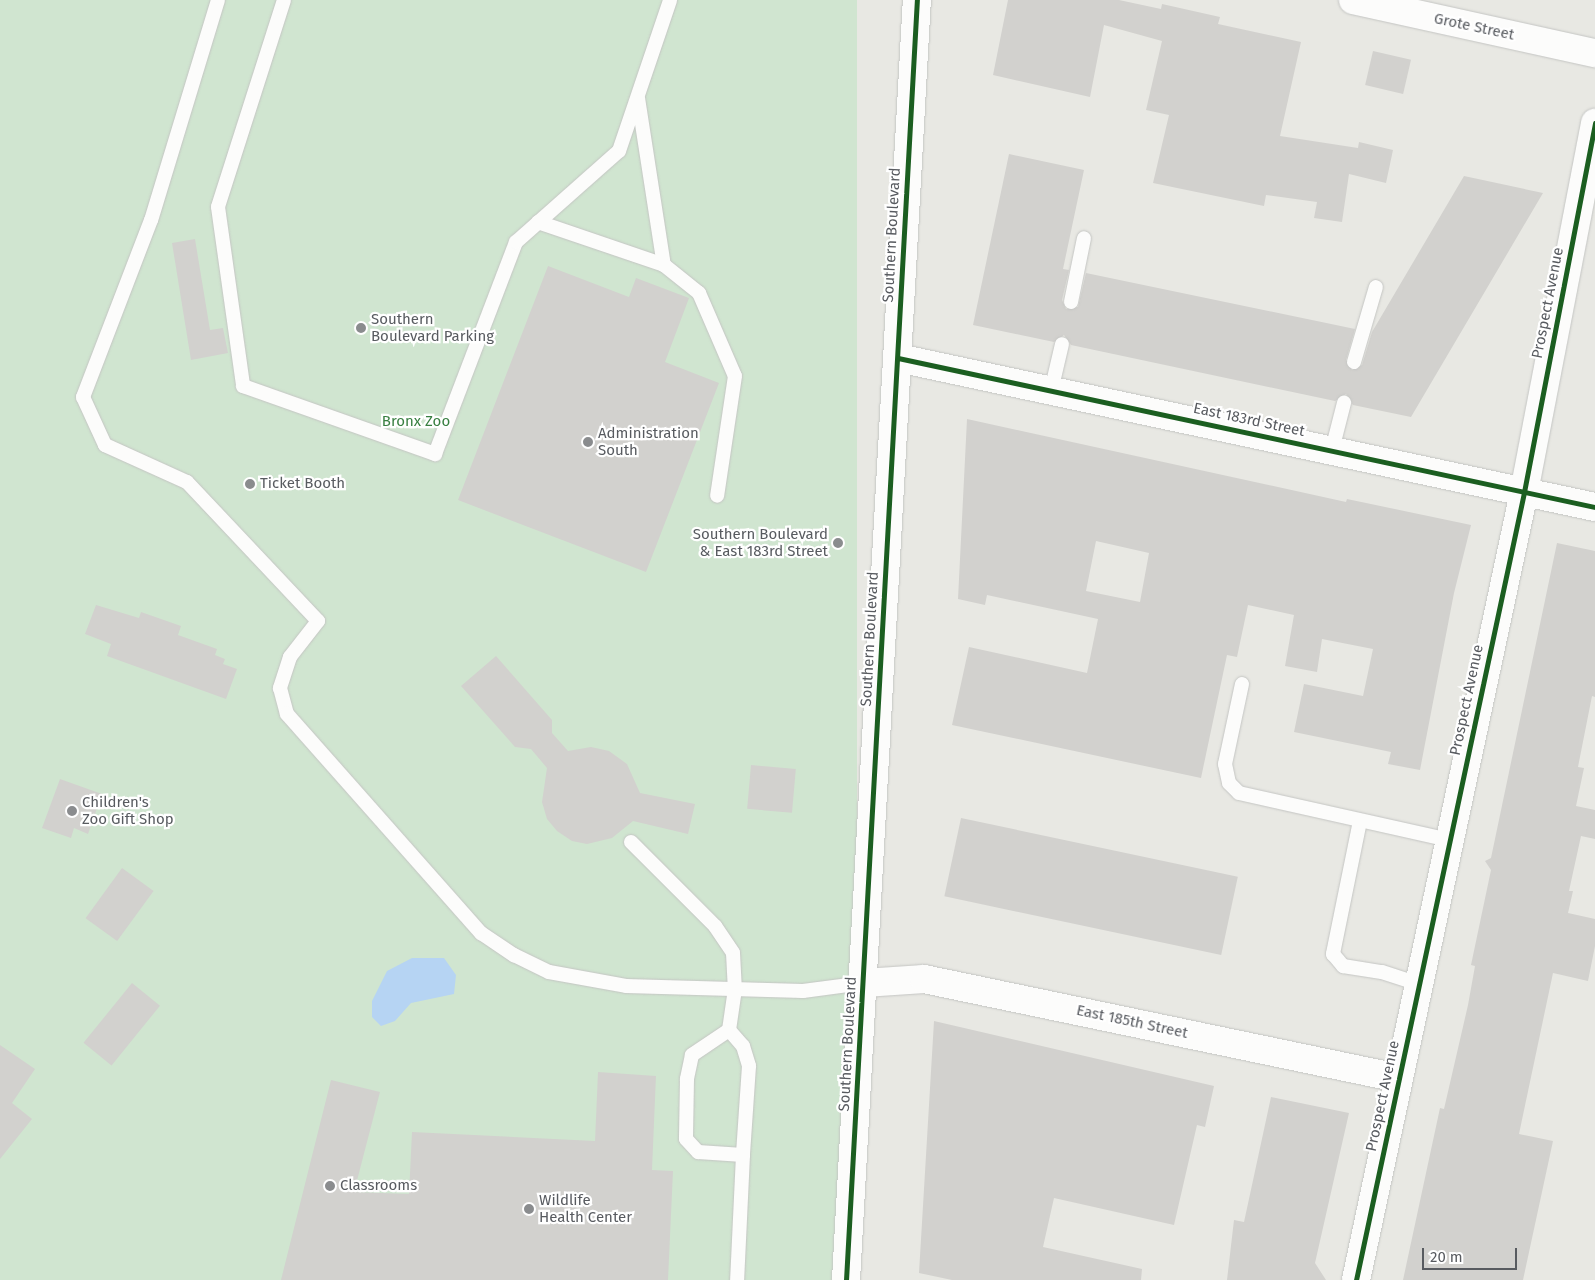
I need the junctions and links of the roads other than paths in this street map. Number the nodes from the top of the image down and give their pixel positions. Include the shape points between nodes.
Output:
1 (218, 0) edge
2 (284, 0) edge
3 (670, 0) edge
4 (917, 0) edge
5 (1353, 0) edge
6 (1595, 53) edge
7 (637, 95) junction
8 (1595, 123) edge
9 (538, 222) junction
10 (1084, 238) dead end
11 (664, 265) junction
12 (1376, 287) dead end
13 (1071, 302) dead end
14 (1062, 344) dead end
15 (898, 358) junction
16 (1354, 362) dead end
17 (1051, 391) junction
18 (1344, 403) dead end
19 (1332, 450) junction
20 (1524, 492) junction
21 (717, 496) dead end
22 (1595, 507) edge
23 (1242, 684) dead end
24 (1360, 821) junction
25 (1450, 840) junction
26 (631, 842) dead end
27 (864, 983) junction
28 (1419, 984) junction
29 (735, 989) junction
30 (729, 1030) junction
31 (1399, 1078) junction
32 (743, 1155) junction
33 (737, 1280) edge
34 (846, 1280) edge
35 (1356, 1280) edge

1 - 29 lane via 150,220 83,397 105,445 187,482 318,621 290,658 280,688 287,714 481,933 514,955 549,972 626,986
2 - 9 lane via 218,206 243,386 435,454 516,242
3 - 7 lane
4 - 15 street, Southern Boulevard
5 - 6 street, Grote Street
7 - 9 lane via 619,151
7 - 11 lane
8 - 20 street, Prospect Avenue
9 - 11 lane
10 - 13 lane
11 - 21 lane via 699,293 735,376
12 - 16 lane
14 - 17 lane
15 - 17 street, East 183rd Street
15 - 27 street, Southern Boulevard
17 - 19 street, East 183rd Street
18 - 19 lane
19 - 20 street, East 183rd Street
20 - 22 street, East 183rd Street
20 - 25 street, Prospect Avenue
23 - 24 lane via 1225,764 1229,783 1239,793
24 - 25 lane
24 - 28 lane via 1333,954 1343,966 1382,972
25 - 28 street, Prospect Avenue
26 - 29 lane via 719,933 733,953
27 - 29 lane via 803,991
27 - 31 street, East 185th Street via 924,979
27 - 34 street, Southern Boulevard
28 - 31 street, Prospect Avenue
29 - 30 lane
30 - 32 lane via 743,1046 749,1066
30 - 32 lane via 692,1055 687,1079 686,1139 698,1152
31 - 35 street, Prospect Avenue
32 - 33 lane

